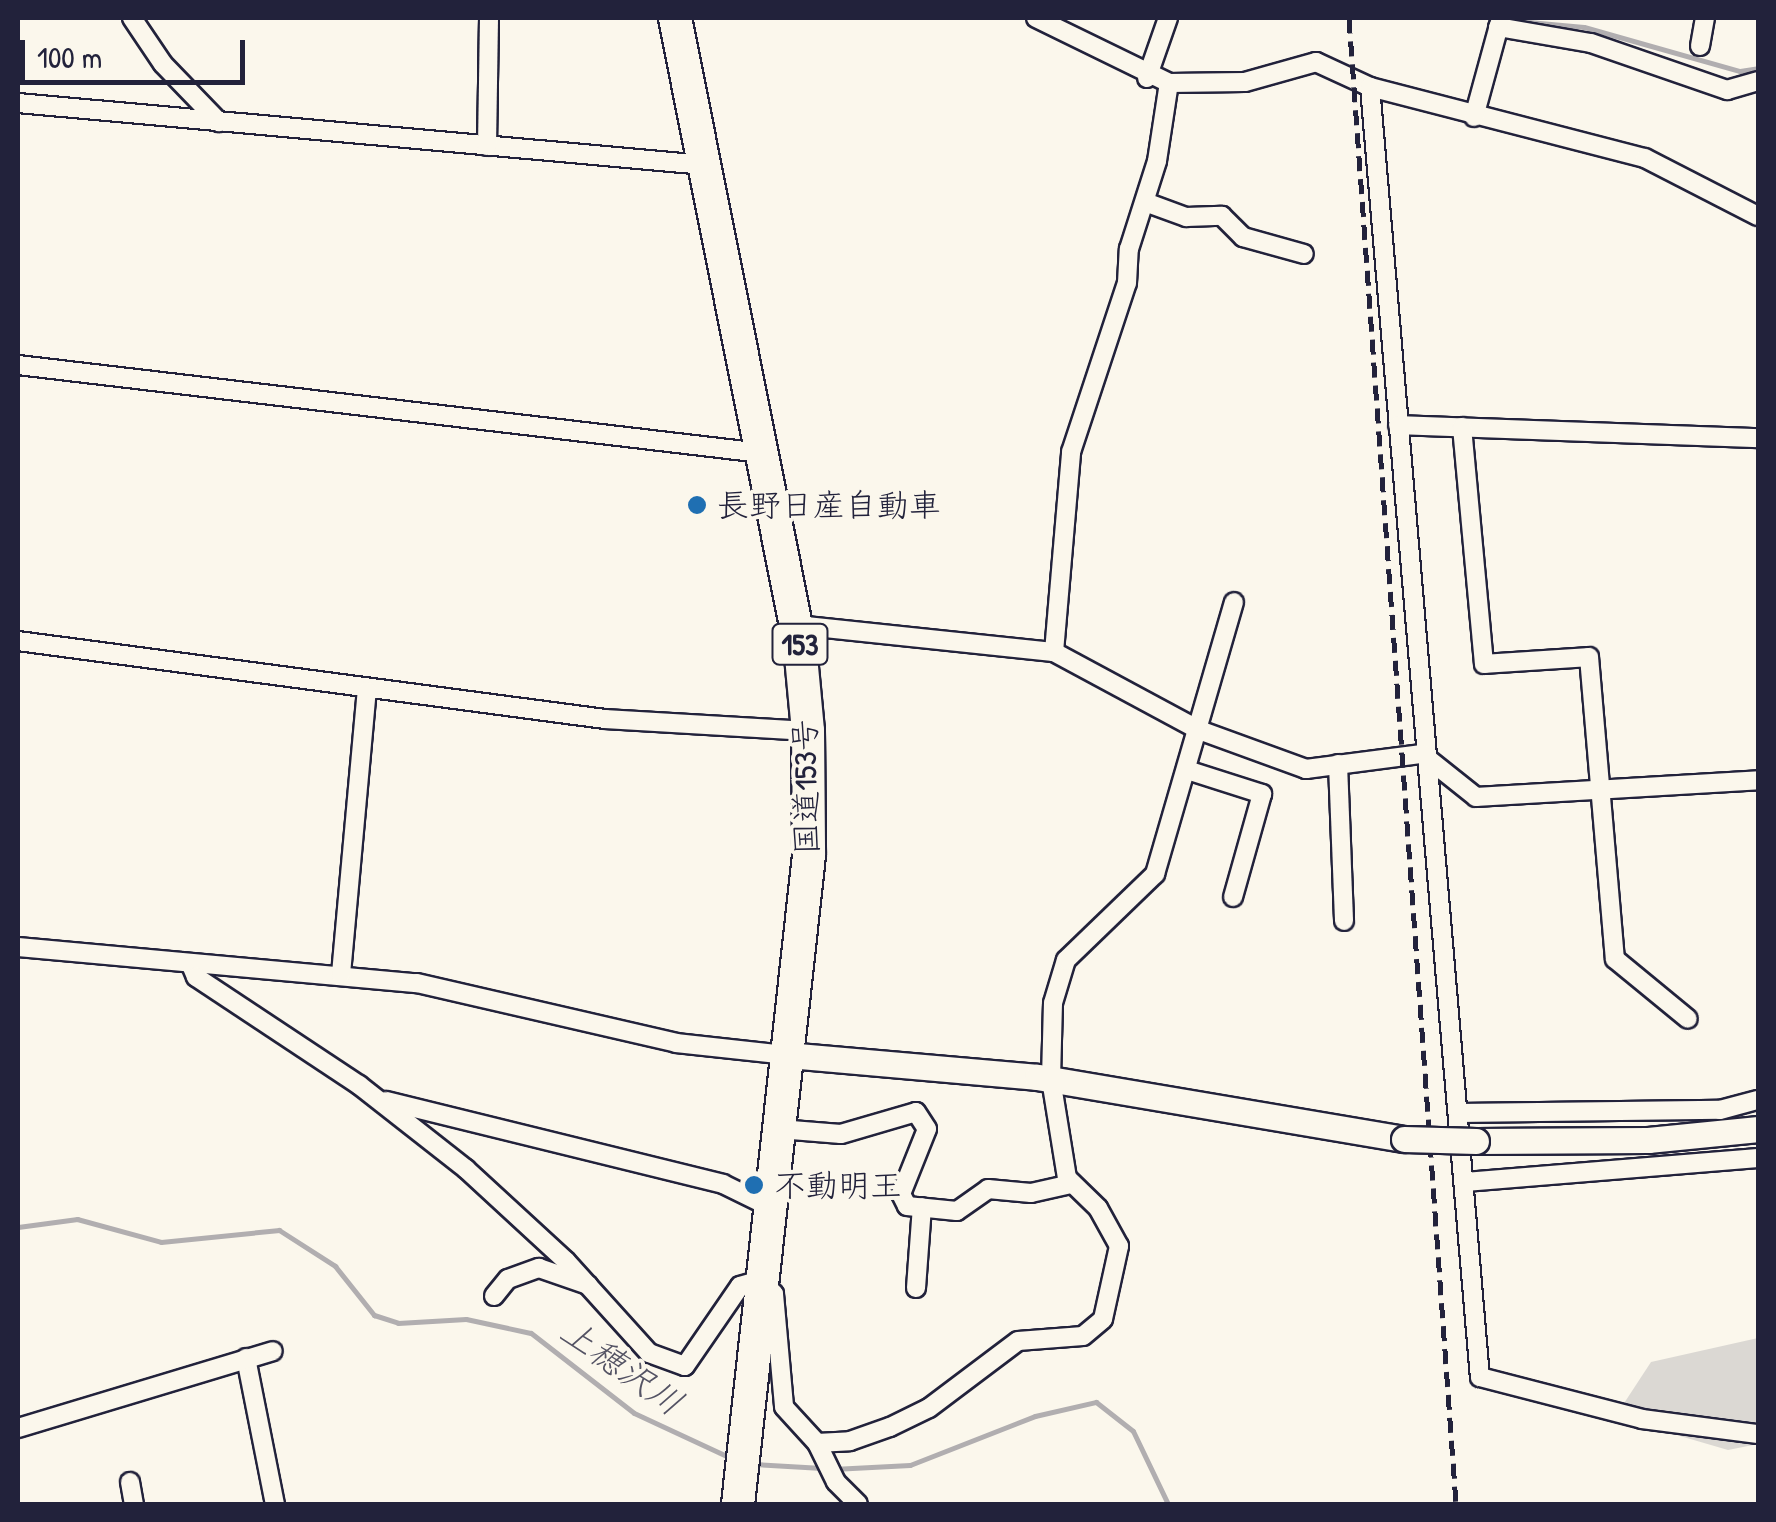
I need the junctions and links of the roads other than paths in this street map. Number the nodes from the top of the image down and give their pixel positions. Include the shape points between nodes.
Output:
1 (132, 18) edge
2 (490, 18) edge
3 (672, 18) edge
4 (1036, 18) edge
5 (1168, 18) edge
6 (1705, 18) edge
7 (1499, 22) edge
8 (1700, 46) dead end
9 (1147, 78) junction
10 (1758, 81) edge
11 (1169, 83) junction
12 (1370, 87) junction
13 (18, 103) edge
14 (1474, 117) junction
15 (220, 122) junction
16 (487, 146) junction
17 (705, 165) junction
18 (1146, 202) junction
19 (1758, 215) edge
20 (1304, 254) dead end
21 (18, 365) edge
22 (1398, 424) junction
23 (1462, 427) junction
24 (1758, 438) edge
25 (761, 453) junction
26 (1234, 602) dead end
27 (796, 624) junction
28 (18, 641) edge
29 (1054, 652) junction
30 (366, 690) junction
31 (1200, 730) junction
32 (808, 731) junction
33 (1422, 754) junction
34 (1338, 764) junction
35 (1187, 770) junction
36 (1758, 780) edge
37 (1603, 789) junction
38 (1233, 897) dead end
39 (1344, 920) dead end
40 (18, 947) edge
41 (191, 965) junction
42 (341, 974) junction
43 (1688, 1020) dead end
44 (787, 1055) junction
45 (1050, 1079) junction
46 (376, 1098) junction
47 (1758, 1100) edge
48 (1459, 1112) junction
49 (1758, 1128) edge
50 (779, 1129) junction
51 (1758, 1158) edge
52 (1465, 1182) junction
53 (1071, 1184) junction
54 (768, 1206) junction
55 (922, 1207) junction
56 (761, 1280) junction
57 (588, 1286) junction
58 (916, 1288) dead end
59 (494, 1296) dead end
60 (273, 1352) dead end
61 (246, 1358) junction
62 (18, 1428) edge
63 (1758, 1434) edge
64 (820, 1447) junction
65 (130, 1482) dead end
66 (738, 1497) edge
67 (134, 1504) edge
68 (275, 1504) edge
69 (858, 1504) edge

1 - 15 street via 163,64
2 - 16 street
3 - 17 highway, 国道153号 / 153
4 - 9 street
5 - 9 street
6 - 8 street
7 - 10 street via 1591,43 1726,90
7 - 14 street
9 - 11 street
11 - 12 street via 1245,82 1316,62
11 - 18 street
12 - 14 street
12 - 22 street
13 - 15 street
14 - 19 street via 1645,158
15 - 16 street
16 - 17 street
17 - 25 highway, 国道153号 / 153
18 - 20 street via 1186,216 1222,216 1243,237
18 - 29 street via 1129,250 1128,283 1071,452
21 - 25 street
22 - 23 street
22 - 33 street
23 - 24 street
23 - 37 street via 1484,664 1589,658
25 - 27 highway, 国道153号 / 153
26 - 31 street via 1197,712
27 - 29 street
27 - 32 highway, 国道153号 / 153
28 - 30 street
29 - 31 street
30 - 32 street via 606,719
30 - 42 street
31 - 34 street via 1306,768
31 - 35 street
32 - 44 highway, 国道153号 / 153 via 809,855
33 - 34 street
33 - 37 street via 1476,797
33 - 48 street
34 - 39 street
35 - 38 street via 1262,794
35 - 45 street via 1155,874 1066,960 1053,1003
36 - 37 street
37 - 43 street via 1615,959
40 - 41 street
41 - 42 street
41 - 46 street via 196,977
42 - 44 street via 417,983 676,1043
44 - 45 street
44 - 50 highway, 国道153号 / 153
45 - 49 street, bridge via 1404,1139 1648,1140
45 - 53 street
46 - 54 street via 723,1184
46 - 57 street via 501,1198
47 - 48 street via 1720,1110
48 - 52 street
50 - 54 highway, 国道153号 / 153
50 - 55 street via 841,1134 916,1112 925,1140 901,1194 907,1206
51 - 52 street
52 - 63 street via 1480,1377 1642,1419
53 - 55 street via 1032,1194 988,1190 958,1210
53 - 64 street via 1098,1208 1119,1246 1111,1301 1095,1331 1018,1341 930,1408 850,1442
54 - 56 highway, 国道153号 / 153
55 - 58 street
56 - 57 street via 740,1286 694,1360 677,1368 650,1353
56 - 64 street via 774,1294 778,1392
56 - 66 highway, 国道153号 / 153
57 - 59 street via 540,1268 508,1278
60 - 61 street
61 - 62 street
61 - 68 street
64 - 69 street via 833,1476
65 - 67 street

